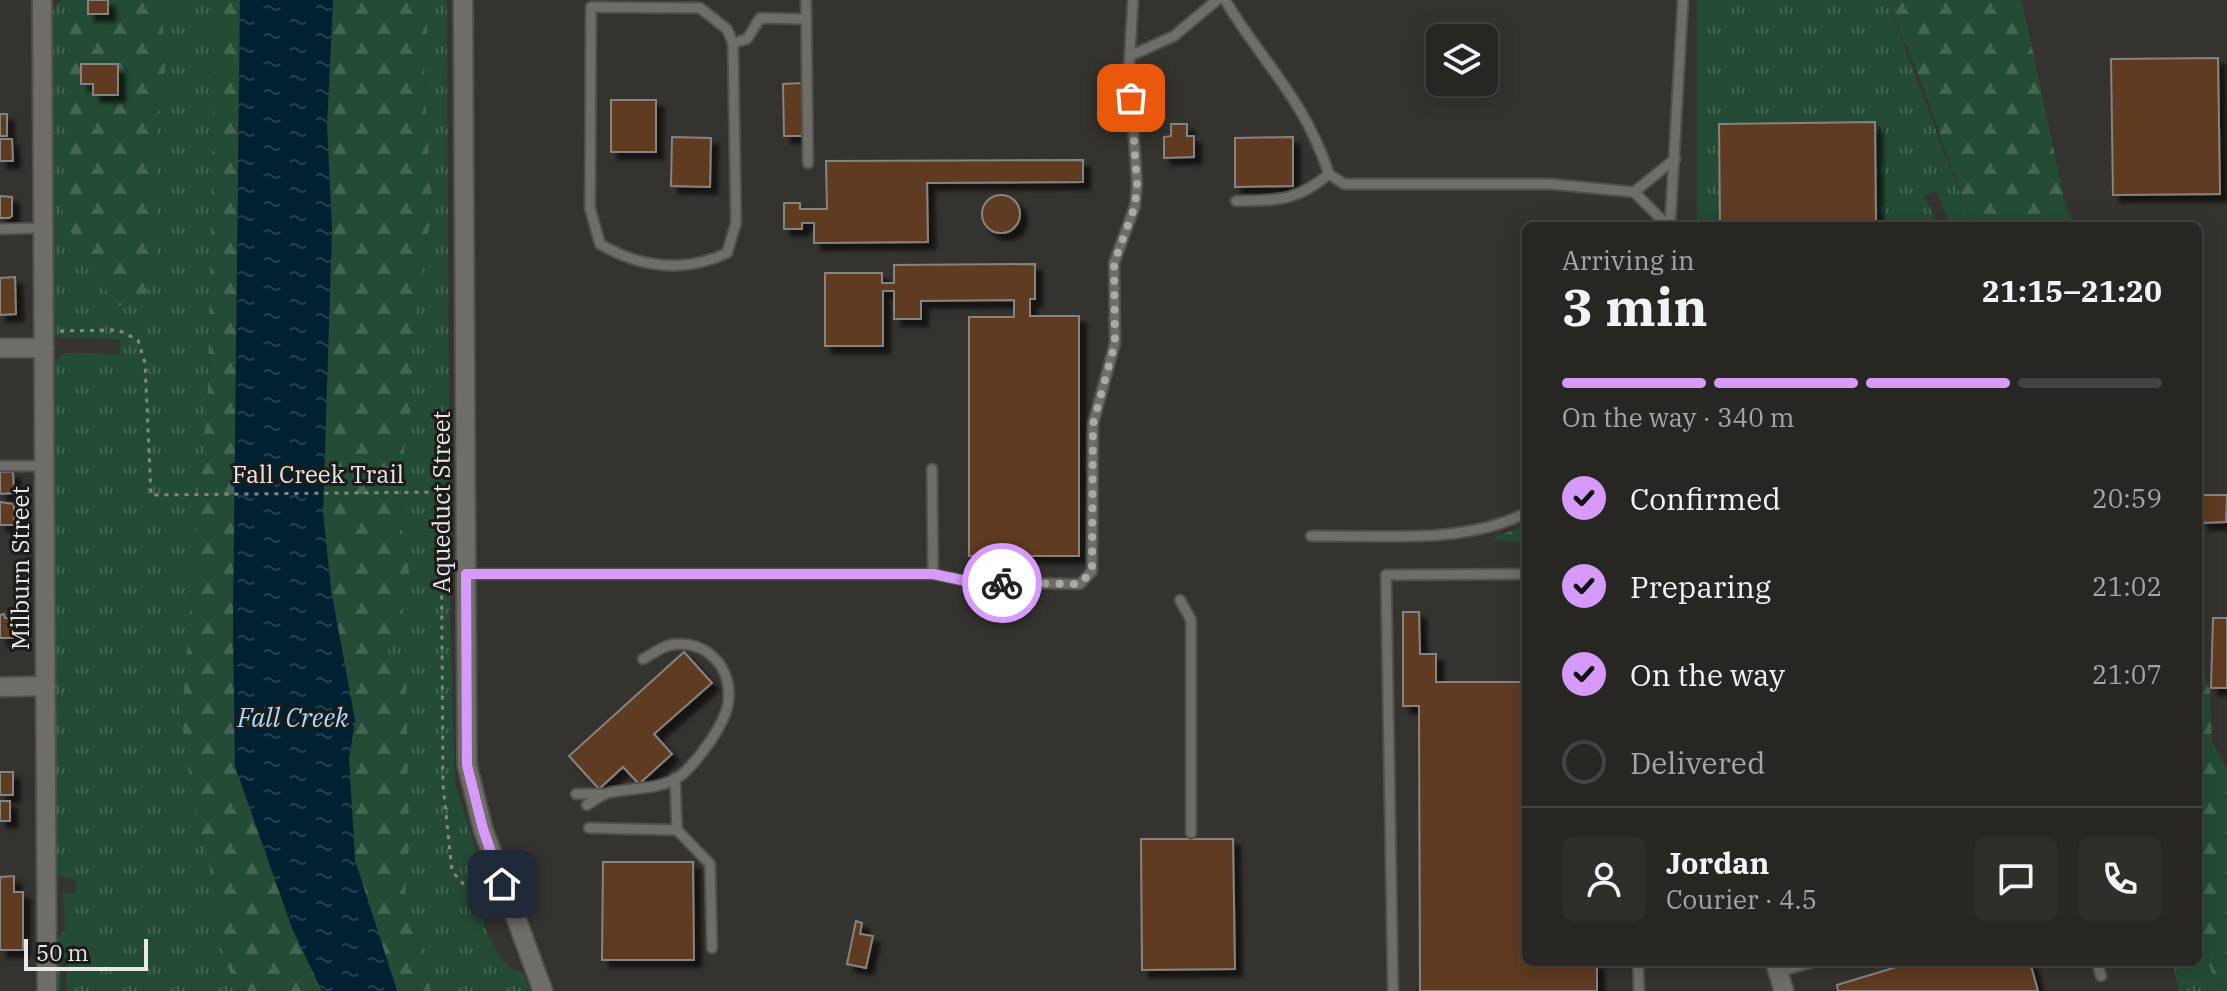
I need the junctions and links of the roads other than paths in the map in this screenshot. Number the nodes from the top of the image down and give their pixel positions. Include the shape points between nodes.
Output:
1 (42, 0) edge
2 (463, 0) edge
3 (806, 0) edge
4 (1133, 0) edge
5 (1217, 0) edge
6 (1225, 0) edge
7 (1683, 0) edge
8 (591, 4) edge
9 (806, 19) junction
10 (733, 43) junction
11 (1130, 56) junction
12 (1675, 159) junction
13 (808, 163) dead end
14 (1329, 174) junction
15 (1634, 192) junction
16 (1236, 201) dead end
17 (1665, 222) edge
18 (1669, 222) edge
19 (44, 228) junction
20 (0, 229) edge
21 (0, 348) edge
22 (44, 348) junction
23 (0, 466) edge
24 (45, 466) junction
25 (932, 469) dead end
26 (1522, 515) edge
27 (1311, 536) dead end
28 (466, 574) junction
29 (933, 574) junction
30 (1522, 574) edge
31 (1180, 600) dead end
32 (643, 659) dead end
33 (46, 686) junction
34 (0, 687) edge
35 (675, 778) junction
36 (576, 794) dead end
37 (606, 794) junction
38 (587, 805) dead end
39 (589, 828) dead end
40 (677, 830) junction
41 (1191, 833) dead end
42 (712, 948) dead end
43 (1638, 966) edge
44 (2098, 966) edge
45 (1777, 967) edge
46 (2101, 976) dead end
47 (47, 991) edge
48 (543, 991) edge
49 (1393, 991) edge
50 (1639, 991) edge
51 (1784, 991) edge

1 - 19 street, Milburn Street
2 - 28 street, Aqueduct Street
3 - 9 lane
4 - 11 lane
5 - 11 lane via 1174,36
6 - 14 lane via 1299,103
7 - 12 lane
8 - 10 lane via 700,8 727,29
8 - 10 lane via 590,208 600,244 626,260 703,265 727,253 736,223
9 - 10 lane via 760,18 747,39
9 - 13 lane
11 - 29 lane via 1137,184 1135,206 1114,263 1115,343 1093,424 1092,571 1080,584 971,582
12 - 15 lane
12 - 18 lane
14 - 15 lane via 1344,184 1550,184
14 - 16 lane via 1288,199
15 - 17 lane
19 - 20 lane
19 - 22 street, Milburn Street
21 - 22 street
22 - 24 street, Milburn Street
23 - 24 lane
24 - 33 street, Milburn Street
25 - 29 lane
26 - 27 lane via 1460,533
28 - 29 lane
28 - 48 street, Aqueduct Street via 467,765 502,884
30 - 49 lane via 1386,575
31 - 41 lane via 1191,620
32 - 35 lane via 669,645 695,644 711,653 726,677 727,707 703,751
33 - 34 street
33 - 47 street, Milburn Street
35 - 37 lane via 650,788
35 - 40 lane
36 - 37 lane
37 - 38 lane
39 - 40 lane
40 - 42 lane via 710,864
43 - 50 lane
44 - 46 lane
45 - 51 street

